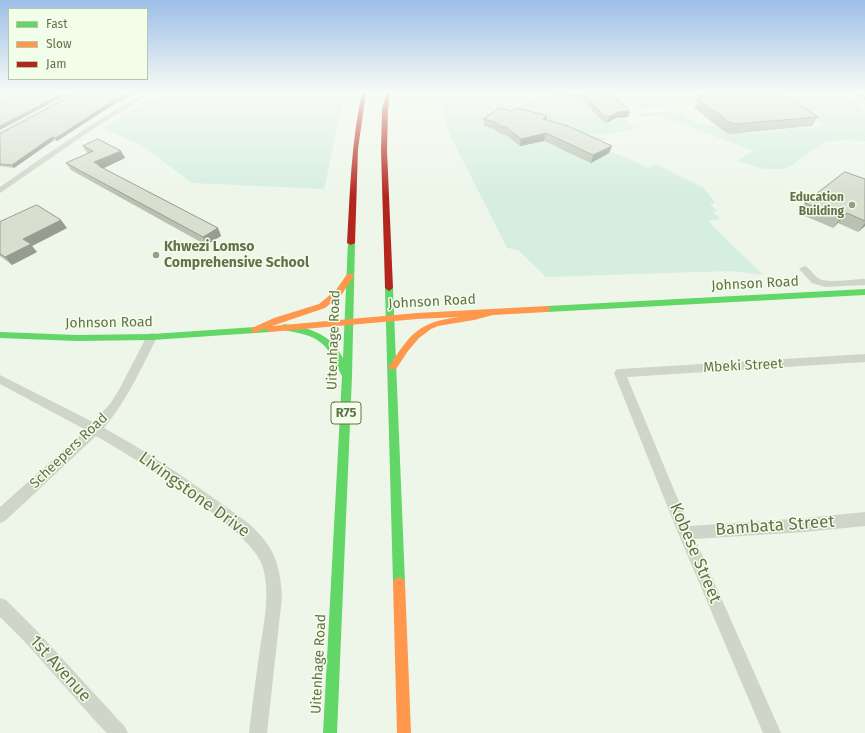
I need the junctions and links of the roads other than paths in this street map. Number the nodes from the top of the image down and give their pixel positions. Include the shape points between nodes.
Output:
1 (14, 127) edge
2 (91, 127) edge
3 (358, 127) edge
4 (385, 127) edge
5 (0, 135) edge
6 (0, 182) edge
7 (12, 182) junction
8 (0, 191) edge
9 (804, 269) dead end
10 (350, 276) junction
11 (865, 282) edge
12 (865, 292) edge
13 (492, 312) junction
14 (391, 318) junction
15 (348, 320) junction
16 (284, 327) junction
17 (255, 330) junction
18 (0, 335) edge
19 (152, 337) junction
20 (865, 358) edge
21 (393, 367) junction
22 (620, 373) joint
23 (348, 376) junction
24 (0, 378) edge
25 (95, 429) junction
26 (0, 516) edge
27 (865, 520) edge
28 (685, 532) junction
29 (0, 606) edge
30 (119, 733) edge
31 (258, 733) edge
32 (330, 733) edge
33 (404, 733) edge
34 (772, 733) edge

1 - 5 street
2 - 7 street
3 - 10 main road, Uitenhage Road / R75
4 - 14 main road
6 - 7 street
7 - 8 street
9 - 11 street via 815,281 825,284
10 - 15 main road, Uitenhage Road / R75
10 - 17 main road via 339,292 322,306
12 - 13 main road, Johnson Road
13 - 14 main road, Johnson Road
13 - 21 main road via 483,318 449,322 427,328 414,338
14 - 15 main road, Johnson Road
14 - 21 main road
15 - 16 main road, Johnson Road
15 - 23 main road, Uitenhage Road / R75
16 - 17 main road, Johnson Road
16 - 23 main road via 329,342
17 - 19 main road, Johnson Road
18 - 19 main road, Johnson Road
19 - 25 street, Scheepers Road via 120,396
20 - 22 street, Mbeki Street
21 - 33 main road
22 - 28 street, Kobese Street
23 - 32 main road, Uitenhage Road / R75
24 - 25 street, Livingstone Drive
25 - 26 street, Scheepers Road
25 - 31 street, Livingstone Drive via 178,480 245,530 270,563 274,603
27 - 28 street, Bambata Street
28 - 34 street, Kobese Street
29 - 30 street, 1st Avenue via 58,664

